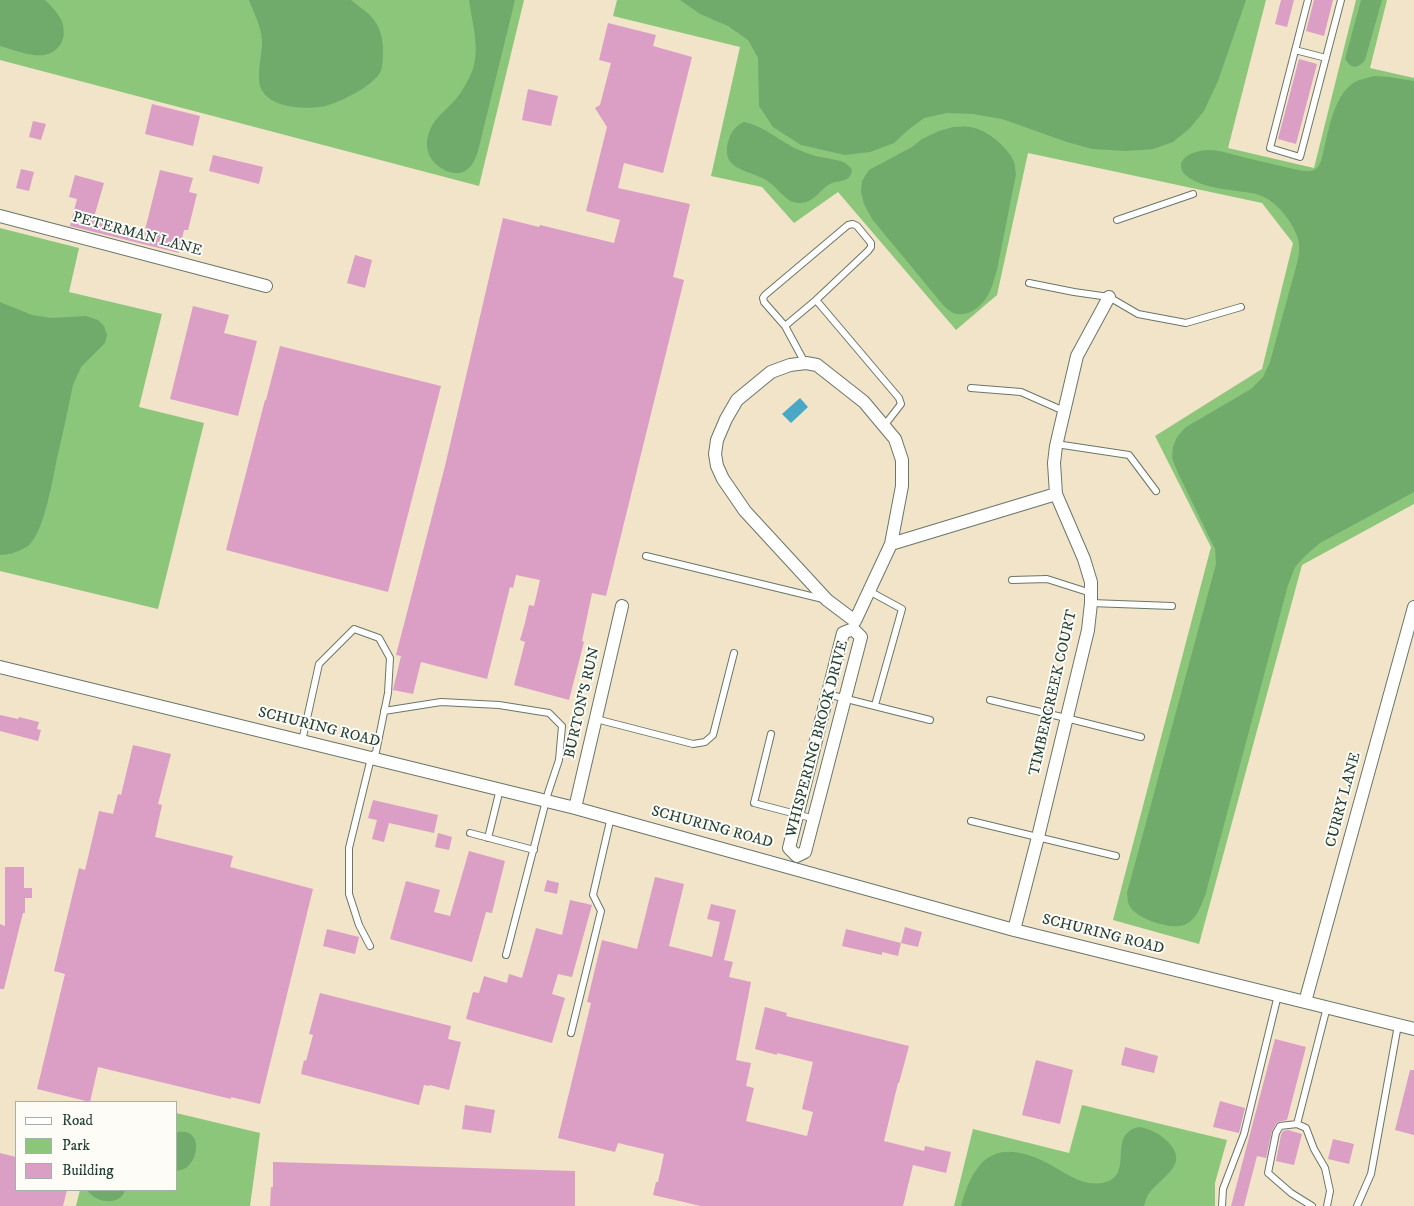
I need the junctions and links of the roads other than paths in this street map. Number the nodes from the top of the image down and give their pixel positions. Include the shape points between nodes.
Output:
1 (1308, 0) edge
2 (1341, 0) edge
3 (1295, 50) junction
4 (1326, 58) junction
5 (1193, 194) dead end
6 (0, 216) edge
7 (1117, 220) dead end
8 (1028, 283) dead end
9 (266, 286) dead end
10 (1109, 297) junction
11 (816, 300) junction
12 (1241, 307) dead end
13 (785, 326) junction
14 (805, 363) junction
15 (971, 388) dead end
16 (1064, 411) junction
17 (884, 426) junction
18 (1056, 444) junction
19 (1156, 491) dead end
20 (1056, 494) junction
21 (891, 544) junction
22 (646, 556) dead end
23 (1012, 580) dead end
24 (869, 591) junction
25 (1091, 598) junction
26 (827, 600) junction
27 (622, 606) dead end
28 (1172, 606) dead end
29 (1414, 607) edge
30 (854, 625) junction
31 (734, 653) dead end
32 (0, 667) edge
33 (827, 694) junction
34 (845, 698) junction
35 (990, 700) dead end
36 (875, 706) junction
37 (384, 711) junction
38 (1066, 718) junction
39 (596, 719) junction
40 (930, 720) dead end
41 (771, 734) dead end
42 (1141, 738) dead end
43 (302, 741) junction
44 (370, 758) junction
45 (500, 790) junction
46 (546, 801) junction
47 (575, 808) junction
48 (797, 814) junction
49 (611, 817) junction
50 (815, 819) junction
51 (971, 821) dead end
52 (470, 833) dead end
53 (1038, 837) junction
54 (488, 838) junction
55 (534, 850) junction
56 (1116, 856) dead end
57 (795, 862) junction
58 (1014, 930) junction
59 (370, 946) dead end
60 (506, 955) dead end
61 (1278, 995) junction
62 (1305, 1002) junction
63 (1326, 1007) junction
64 (1398, 1025) junction
65 (1414, 1029) edge
66 (571, 1033) dead end
67 (1297, 1124) junction
68 (1222, 1206) edge
69 (1312, 1206) edge
70 (1327, 1206) edge
71 (1357, 1206) edge

1 - 3 lane
2 - 4 lane
3 - 4 lane
3 - 4 lane via 1270,148 1300,157
5 - 7 lane
6 - 9 street, PETERMAN LANE
8 - 10 lane
10 - 12 lane via 1138,314 1186,323
10 - 16 street, TIMBERCREEK COURT via 1077,356
11 - 13 lane
11 - 13 lane via 871,247 871,242 857,226 848,225 765,295 764,302
11 - 17 lane via 899,398 901,404
13 - 14 lane
14 - 17 street, WHISPERING BROOK DRIVE via 817,365 864,402
14 - 26 street, WHISPERING BROOK DRIVE via 771,372 737,400 717,440 715,454 722,479 745,511
15 - 16 lane via 1021,392
16 - 18 street, TIMBERCREEK COURT
17 - 21 street, WHISPERING BROOK DRIVE via 895,439 902,460 902,486
18 - 19 lane via 1129,455
18 - 20 street, TIMBERCREEK COURT
20 - 21 street
20 - 25 street, TIMBERCREEK COURT via 1084,559 1091,582
21 - 24 street, WHISPERING BROOK DRIVE
22 - 26 lane
23 - 25 lane via 1047,579
24 - 30 street, WHISPERING BROOK DRIVE
24 - 36 lane via 902,609
25 - 28 lane
25 - 38 street, TIMBERCREEK COURT via 1088,630
26 - 30 street, WHISPERING BROOK DRIVE
27 - 39 street, BURTON'S RUN
29 - 62 street, CURRY LANE
30 - 33 street, WHISPERING BROOK DRIVE via 843,633
30 - 34 street, WHISPERING BROOK DRIVE via 861,637
31 - 39 lane via 713,735 705,742 693,744
32 - 43 street, SCHURING ROAD
33 - 34 lane
33 - 48 street, WHISPERING BROOK DRIVE
34 - 36 lane
34 - 50 street, WHISPERING BROOK DRIVE
35 - 38 lane
36 - 40 lane
37 - 43 lane via 390,658 379,638 354,629 319,664
37 - 44 lane via 376,752
37 - 46 lane via 441,702 500,704 549,713 562,726 559,760
38 - 42 lane
38 - 53 street, TIMBERCREEK COURT
39 - 47 street, BURTON'S RUN
41 - 48 lane via 754,803
43 - 44 street, SCHURING ROAD
44 - 45 street, SCHURING ROAD
44 - 59 lane via 350,848 349,885 359,925
45 - 46 street, SCHURING ROAD
45 - 54 lane
46 - 47 street, SCHURING ROAD
46 - 55 lane
47 - 49 street, SCHURING ROAD
48 - 50 lane
48 - 57 street, WHISPERING BROOK DRIVE via 789,848
49 - 57 street, SCHURING ROAD
49 - 66 lane via 593,894 601,911
50 - 57 street, WHISPERING BROOK DRIVE via 805,852
51 - 53 lane
52 - 54 lane
53 - 56 lane
53 - 58 street, TIMBERCREEK COURT
54 - 55 lane
55 - 60 lane
57 - 58 street, SCHURING ROAD
58 - 61 street, SCHURING ROAD
61 - 62 street, SCHURING ROAD
61 - 68 lane via 1244,1134 1223,1188
62 - 63 street, SCHURING ROAD
63 - 64 street, SCHURING ROAD
63 - 67 lane
64 - 65 street, SCHURING ROAD
64 - 71 lane via 1371,1174
67 - 69 lane via 1280,1126 1268,1173
67 - 70 lane via 1306,1128 1325,1168 1330,1191

